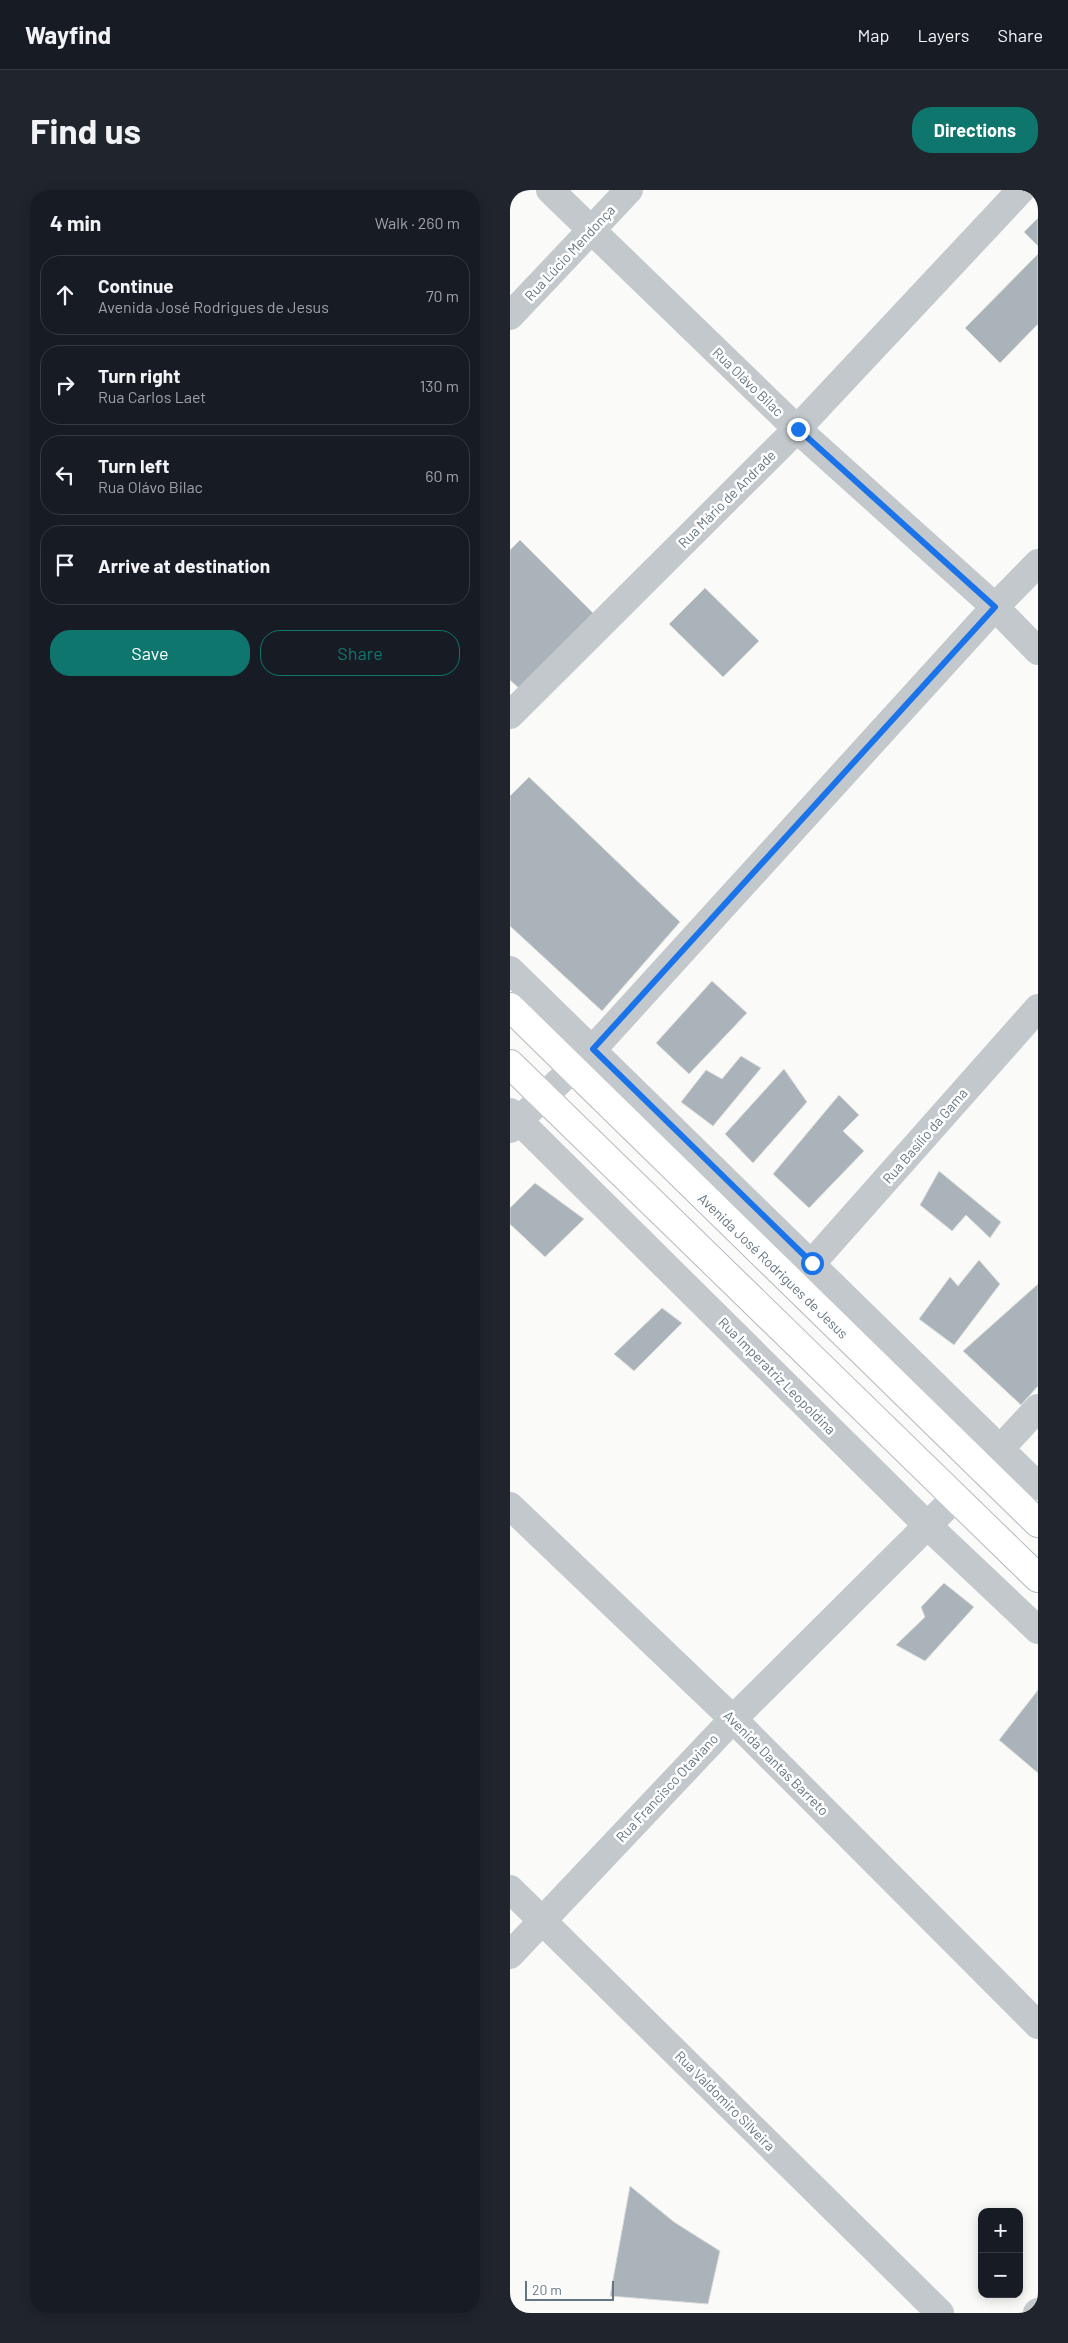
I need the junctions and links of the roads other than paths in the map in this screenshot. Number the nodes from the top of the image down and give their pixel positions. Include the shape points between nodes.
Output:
1 (550, 190) edge
2 (630, 190) edge
3 (1021, 190) edge
4 (590, 230) junction
5 (510, 316) edge
6 (798, 429) junction
7 (1038, 563) edge
8 (995, 607) junction
9 (1038, 651) edge
10 (510, 715) edge
11 (510, 970) edge
12 (510, 1007) edge
13 (1038, 1008) edge
14 (593, 1049) junction
15 (510, 1064) edge
16 (572, 1069) junction
17 (542, 1097) junction
18 (513, 1120) edge
19 (812, 1263) junction
20 (1038, 1408) edge
21 (1000, 1449) junction
22 (1038, 1486) edge
23 (955, 1498) junction
24 (510, 1506) edge
25 (1038, 1523) edge
26 (928, 1525) junction
27 (1038, 1578) edge
28 (1038, 1630) edge
29 (733, 1719) junction
30 (510, 1889) edge
31 (542, 1920) junction
32 (510, 1955) edge
33 (1038, 2025) edge
34 (940, 2313) edge

1 - 4 street, Rua Olávo Bilac
2 - 4 street, Rua Lúcio Mendonça
3 - 6 street, Rua Mário de Andrade
4 - 5 street, Rua Lúcio Mendonça
4 - 6 street, Rua Olávo Bilac
6 - 8 street, Rua Olávo Bilac
6 - 10 street, Rua Mário de Andrade
7 - 8 street
8 - 9 street, Rua Olávo Bilac
8 - 14 street
11 - 14 street, Avenida José Rodrigues de Jesus
12 - 16 main road, Avenida José Rodrigues de Jesus
13 - 19 street, Rua Basílio da Gama
14 - 16 street
14 - 19 street, Avenida José Rodrigues de Jesus
15 - 17 main road
16 - 17 street
16 - 25 main road, Avenida José Rodrigues de Jesus
17 - 18 street
17 - 23 main road
18 - 26 street, Rua Imperatriz Leopoldina
19 - 21 street, Avenida José Rodrigues de Jesus
20 - 21 street
21 - 22 street, Avenida José Rodrigues de Jesus
23 - 26 street, Rua Francisco Otaviano
23 - 27 main road
24 - 29 street, Avenida Dantas Barreto
26 - 28 street, Rua Imperatriz Leopoldina
26 - 29 street, Rua Francisco Otaviano
29 - 31 street, Rua Francisco Otaviano
29 - 33 street, Avenida Dantas Barreto
30 - 31 street, Rua Valdomiro Silveira
31 - 32 street, Rua Francisco Otaviano
31 - 34 street, Rua Valdomiro Silveira

